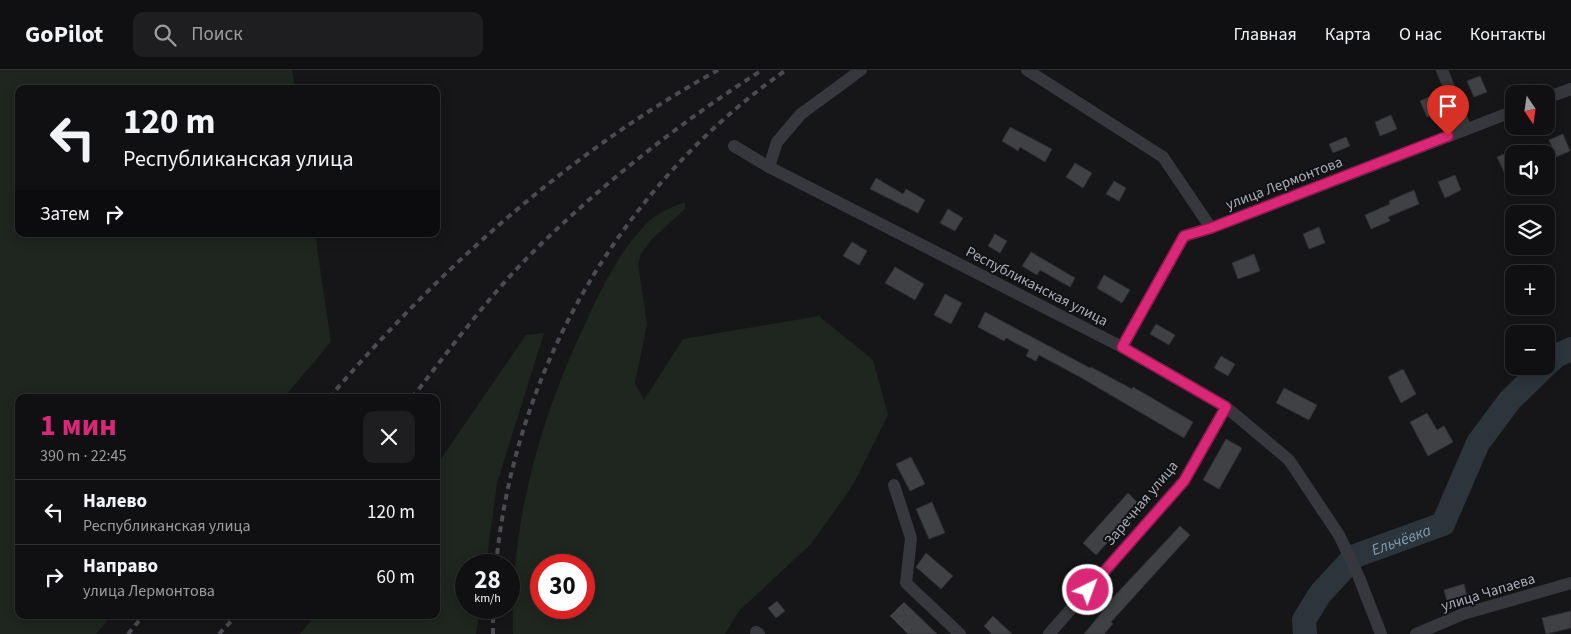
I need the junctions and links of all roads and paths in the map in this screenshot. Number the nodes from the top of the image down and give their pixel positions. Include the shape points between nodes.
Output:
1 (861, 70) edge
2 (1027, 70) edge
3 (1442, 70) edge
4 (1571, 88) edge
5 (1555, 94) edge
6 (1505, 114) edge
7 (1466, 129) junction
8 (734, 146) dead end
9 (769, 167) junction
10 (1211, 228) junction
11 (1122, 347) junction
12 (1226, 407) junction
13 (894, 486) dead end
14 (1571, 583) edge
15 (960, 634) edge
16 (1049, 634) edge
17 (1381, 634) edge
18 (1416, 634) edge

1 - 9 street via 801,114 777,142
2 - 10 street via 1163,157
3 - 7 street
4 - 5 street
6 - 7 street, улица Лермонтова
7 - 10 street, улица Лермонтова
8 - 9 street, Республиканская улица
9 - 11 street, Республиканская улица
10 - 11 street, улица Лермонтова via 1184,236
11 - 12 street, Республиканская улица
12 - 16 street, Заречная улица via 1184,481
12 - 17 street, Республиканская улица via 1289,460 1339,535
13 - 15 street via 911,538 906,583
14 - 18 street, улица Чапаева via 1463,614

